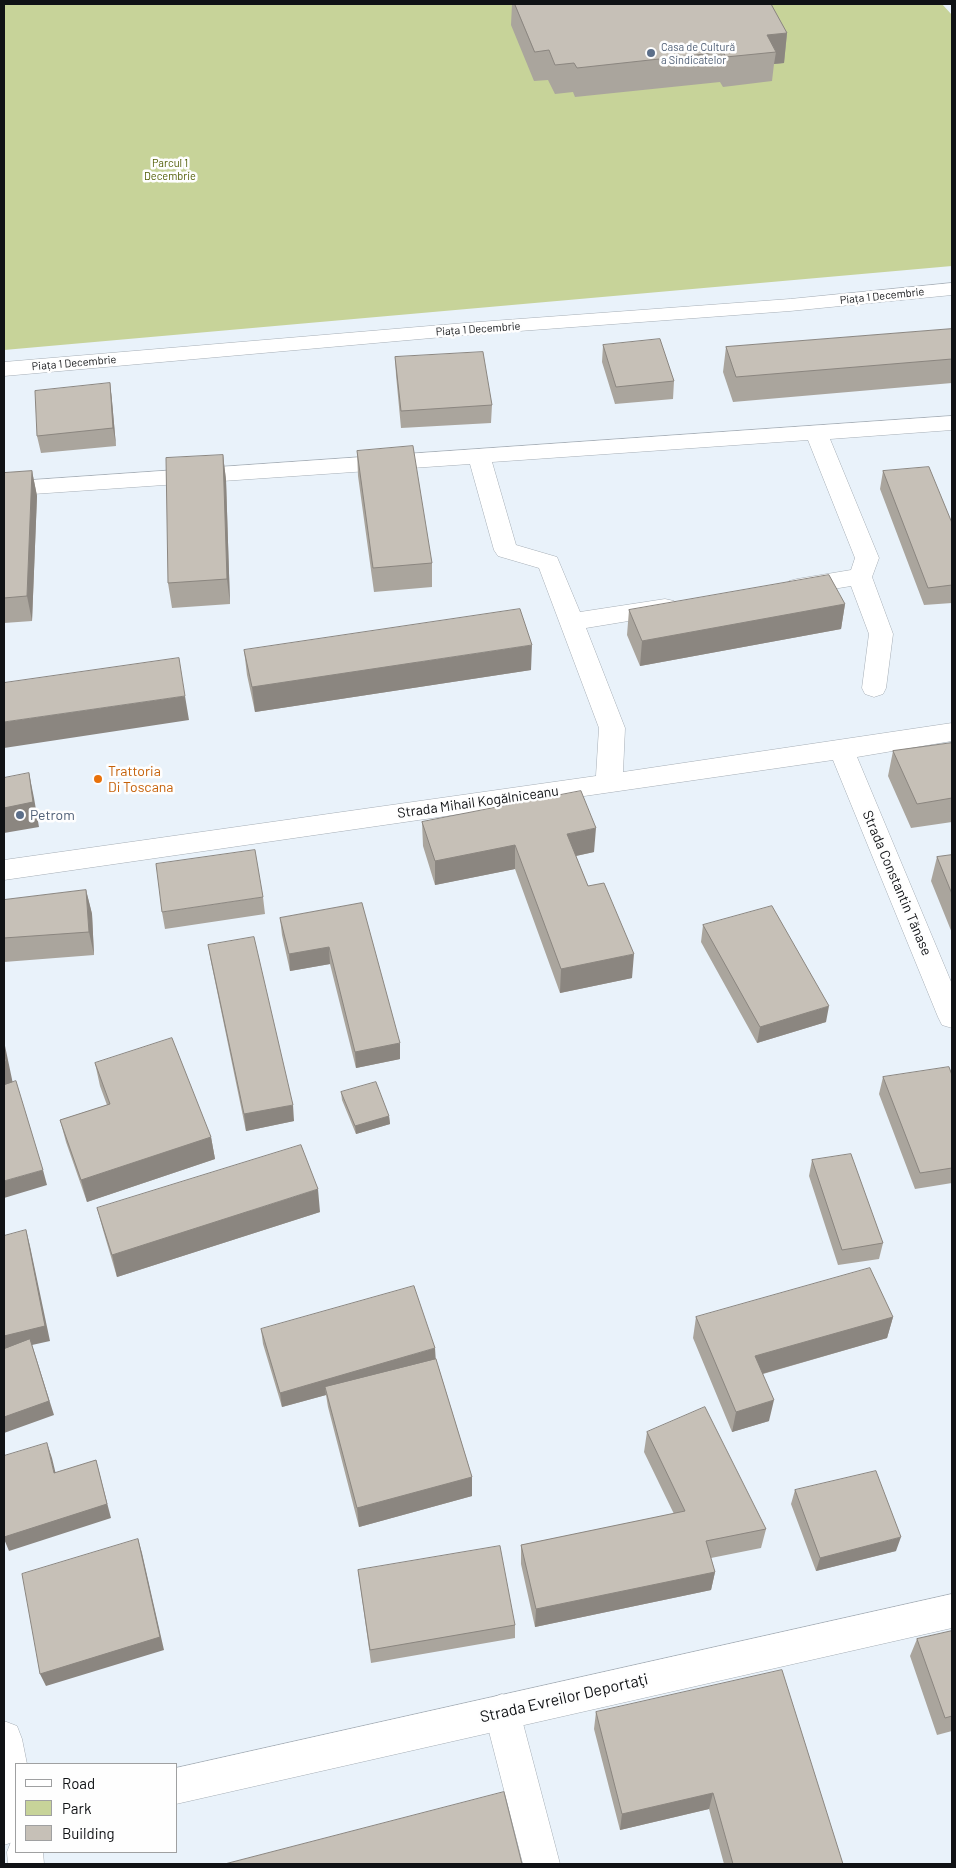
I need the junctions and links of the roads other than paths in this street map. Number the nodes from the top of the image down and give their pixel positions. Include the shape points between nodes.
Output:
1 (952, 289) edge
2 (952, 300) edge
3 (790, 305) junction
4 (4, 369) edge
5 (952, 423) edge
6 (816, 432) junction
7 (479, 455) junction
8 (4, 489) edge
9 (860, 577) junction
10 (773, 591) edge
11 (687, 604) edge
12 (572, 622) junction
13 (874, 688) dead end
14 (952, 732) edge
15 (841, 750) junction
16 (609, 783) junction
17 (4, 870) edge
18 (952, 1017) edge
19 (952, 1611) edge
20 (502, 1712) junction
21 (4, 1739) edge
22 (178, 1786) edge
23 (15, 1792) edge
24 (542, 1864) edge

1 - 3 street, Piața 1 Decembrie
2 - 3 street via 824,310
3 - 4 street, Piața 1 Decembrie
5 - 6 street
6 - 7 street
6 - 9 street via 867,558
7 - 8 street
7 - 12 street via 506,550 549,563
9 - 10 street
9 - 13 street via 881,634
11 - 12 street
12 - 16 street via 612,728
14 - 15 street, Strada Mihail Kogălniceanu
15 - 16 street, Strada Mihail Kogălniceanu
15 - 18 street, Strada Constantin Tănase
16 - 17 street, Strada Mihail Kogălniceanu
19 - 20 street, Strada Evreilor Deportaţi
20 - 22 street, Strada Evreilor Deportaţi
20 - 24 street
21 - 23 street

